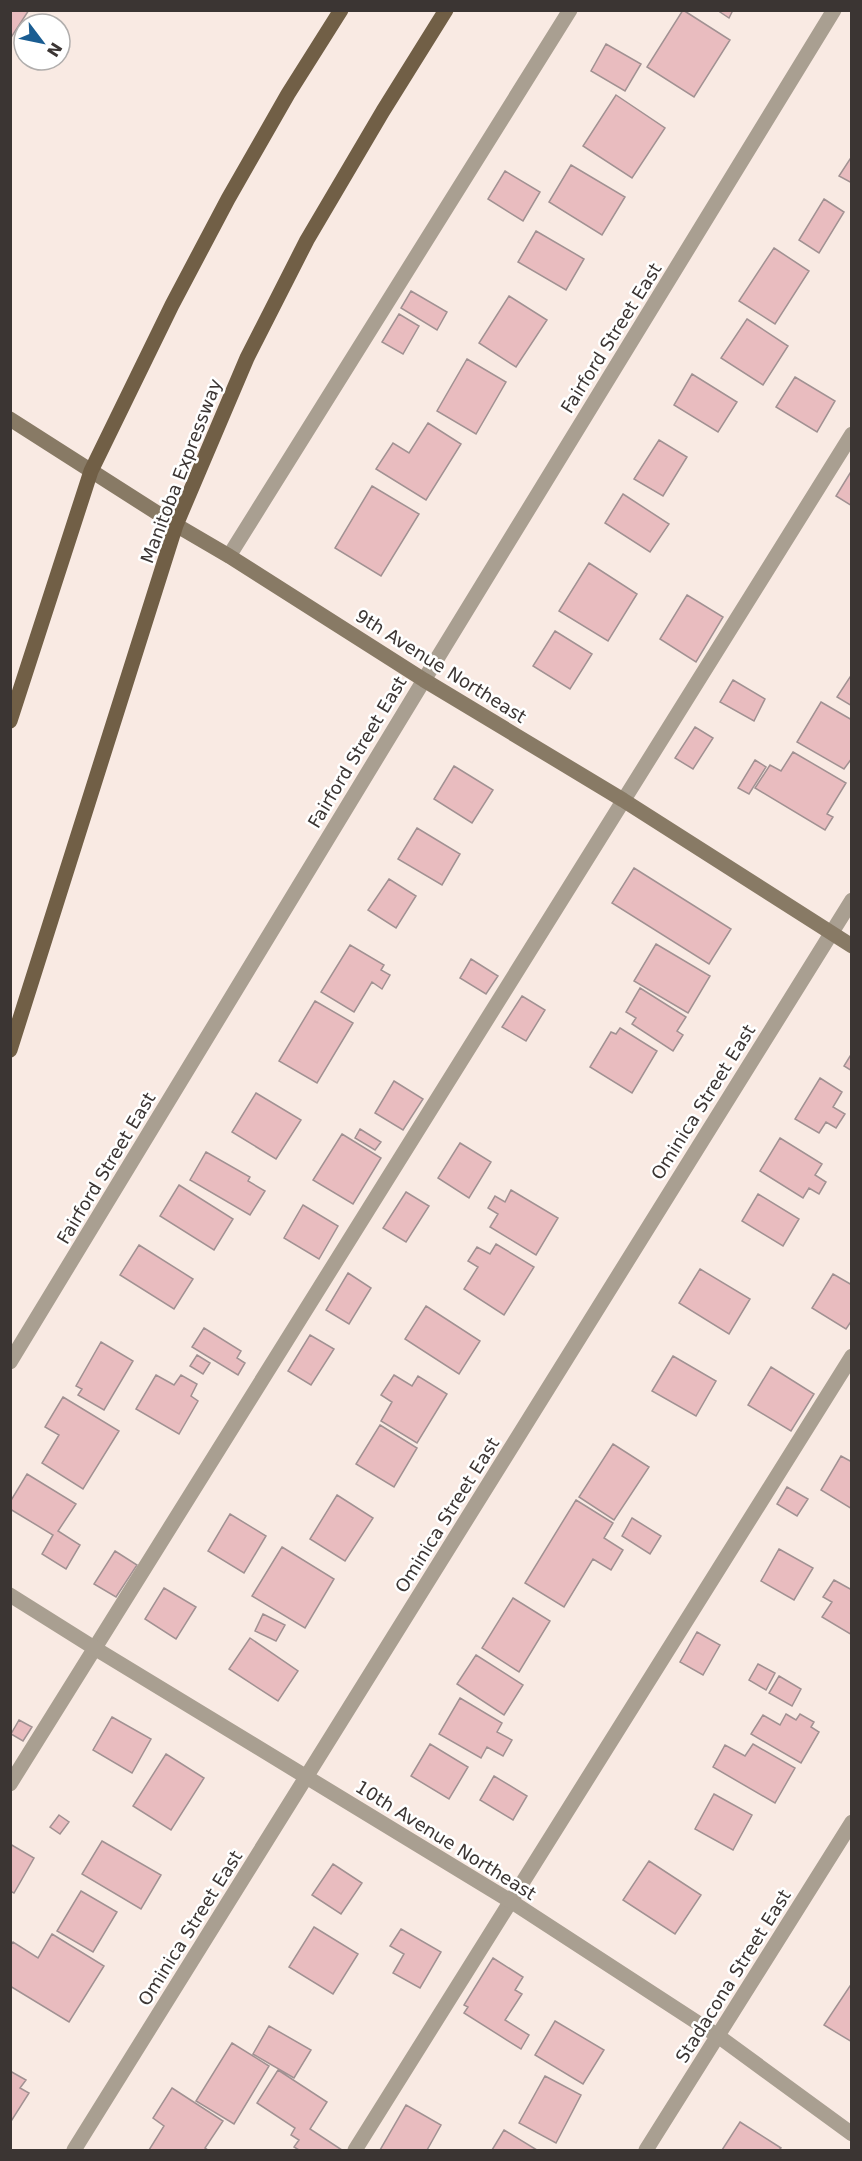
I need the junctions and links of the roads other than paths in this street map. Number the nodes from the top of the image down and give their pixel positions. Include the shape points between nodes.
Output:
1 (341, 10) edge
2 (446, 10) edge
3 (570, 10) edge
4 (834, 10) edge
5 (10, 419) edge
6 (852, 434) edge
7 (91, 471) junction
8 (176, 525) junction
9 (229, 556) junction
10 (424, 680) junction
11 (10, 722) edge
12 (623, 800) junction
13 (852, 900) edge
14 (830, 933) junction
15 (852, 946) edge
16 (10, 1050) edge
17 (852, 1356) edge
18 (10, 1362) edge
19 (10, 1595) edge
20 (96, 1649) junction
21 (307, 1778) junction
22 (10, 1784) edge
23 (852, 1822) edge
24 (512, 1902) junction
25 (718, 2037) junction
26 (852, 2134) edge
27 (74, 2151) edge
28 (354, 2151) edge
29 (646, 2151) edge

1 - 7 main road via 228,200
2 - 8 main road, Manitoba Expressway via 307,240 246,358
3 - 9 street
4 - 10 street, Fairford Street East
5 - 7 street, 9th Avenue Northeast
6 - 12 street
7 - 8 street, 9th Avenue Northeast
7 - 11 main road
8 - 9 street, 9th Avenue Northeast
8 - 16 main road, Manitoba Expressway
9 - 10 street, 9th Avenue Northeast
10 - 12 street, 9th Avenue Northeast
10 - 18 street, Fairford Street East
12 - 14 street, 9th Avenue Northeast
12 - 20 street
13 - 14 street, Ominica Street East
14 - 15 street, 9th Avenue Northeast
14 - 21 street, Ominica Street East
17 - 24 street
19 - 20 street, 10th Avenue Northeast
20 - 21 street, 10th Avenue Northeast
20 - 22 street
21 - 24 street, 10th Avenue Northeast
21 - 27 street, Ominica Street East
23 - 25 street, Stadacona Street East
24 - 25 street, 10th Avenue Northeast
24 - 28 street
25 - 26 street, 10th Avenue Northeast
25 - 29 street, Stadacona Street East

